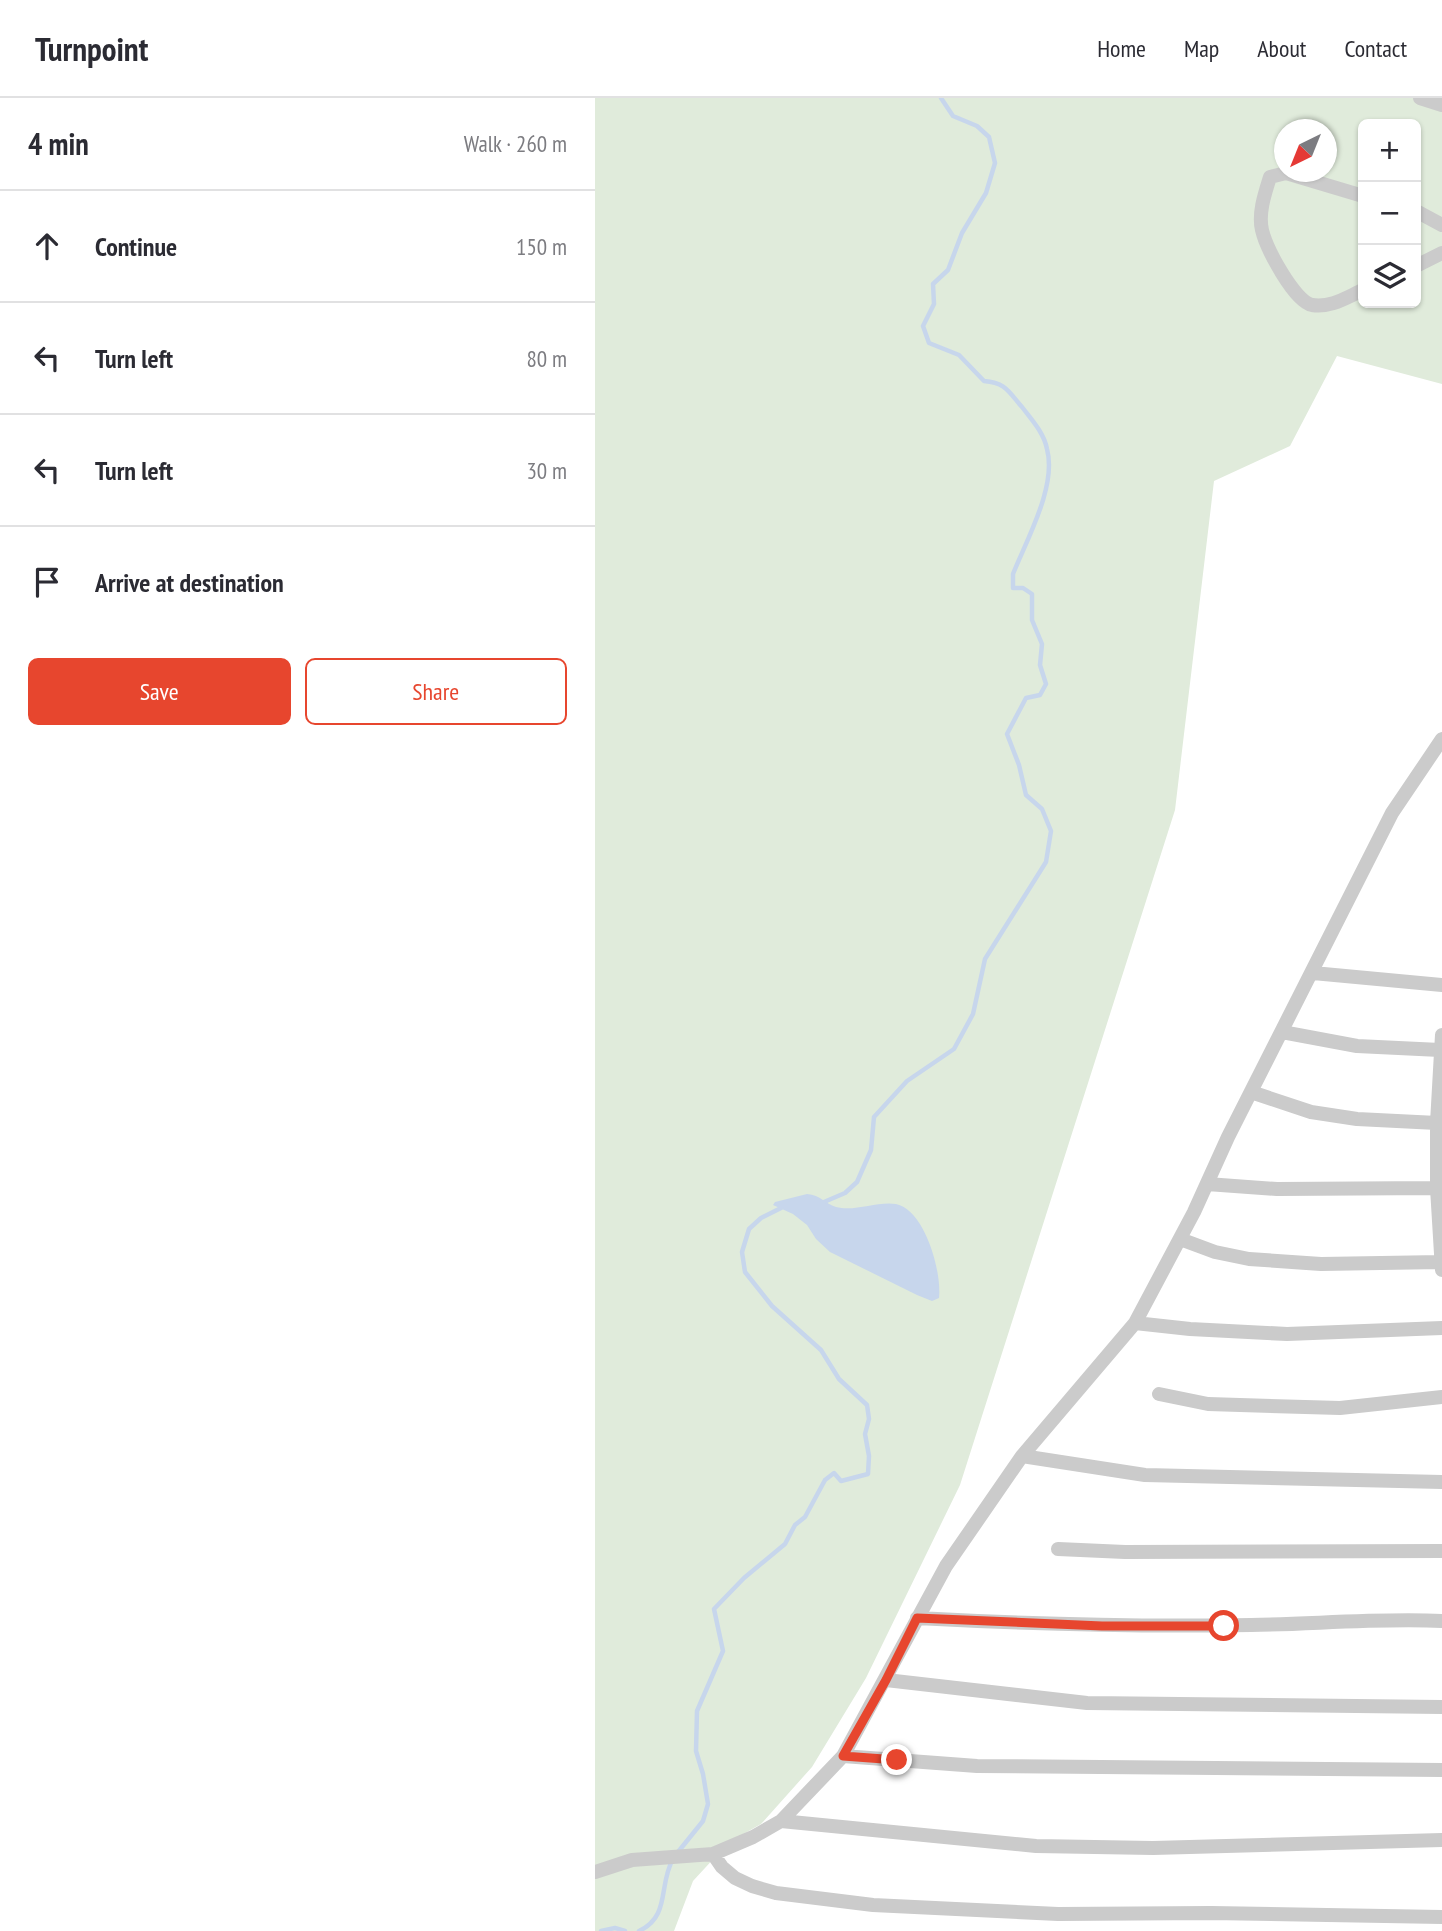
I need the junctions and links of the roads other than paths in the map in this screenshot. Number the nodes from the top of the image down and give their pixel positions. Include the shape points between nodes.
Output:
1 (1358, 194) edge
2 (1421, 214) edge
3 (1442, 225) edge
4 (1442, 253) edge
5 (1421, 263) edge
6 (1358, 292) edge
7 (1442, 739) edge
8 (1313, 972) junction
9 (1442, 985) edge
10 (1282, 1032) junction
11 (1441, 1043) edge
12 (1251, 1092) junction
13 (1437, 1123) junction
14 (1207, 1184) junction
15 (1437, 1188) junction
16 (1180, 1239) junction
17 (1441, 1267) edge
18 (1135, 1323) junction
19 (1442, 1328) edge
20 (1159, 1394) dead end
21 (1442, 1396) edge
22 (1022, 1456) junction
23 (1442, 1482) edge
24 (1058, 1549) dead end
25 (1442, 1551) edge
26 (917, 1618) junction
27 (1442, 1620) edge
28 (886, 1680) junction
29 (1442, 1707) edge
30 (843, 1756) junction
31 (1442, 1770) edge
32 (781, 1821) junction
33 (1442, 1840) edge
34 (713, 1854) junction
35 (595, 1872) edge
36 (1442, 1917) edge

1 - 6 street via 1286,173 1270,177 1263,199 1262,230 1289,287 1310,304 1330,305
2 - 3 street
4 - 5 street
7 - 8 street via 1392,813
8 - 9 street
8 - 10 street
10 - 11 street via 1357,1046
10 - 12 street
11 - 13 street
12 - 13 street via 1311,1112
12 - 14 street
13 - 15 street
14 - 15 street via 1277,1189
14 - 16 street
15 - 17 street
16 - 17 street via 1249,1259
16 - 18 street
18 - 19 street via 1287,1334
18 - 22 street
20 - 21 street via 1208,1404 1340,1408
22 - 23 street via 1145,1475
22 - 26 street via 946,1566
24 - 25 street
26 - 27 street via 1149,1627
26 - 28 street
28 - 29 street via 1087,1703
28 - 30 street
30 - 31 street via 977,1766
30 - 32 street
32 - 33 street via 1036,1846 1153,1848
32 - 34 street
34 - 35 street via 632,1860
34 - 36 street via 735,1878 752,1886 873,1905 1058,1914

